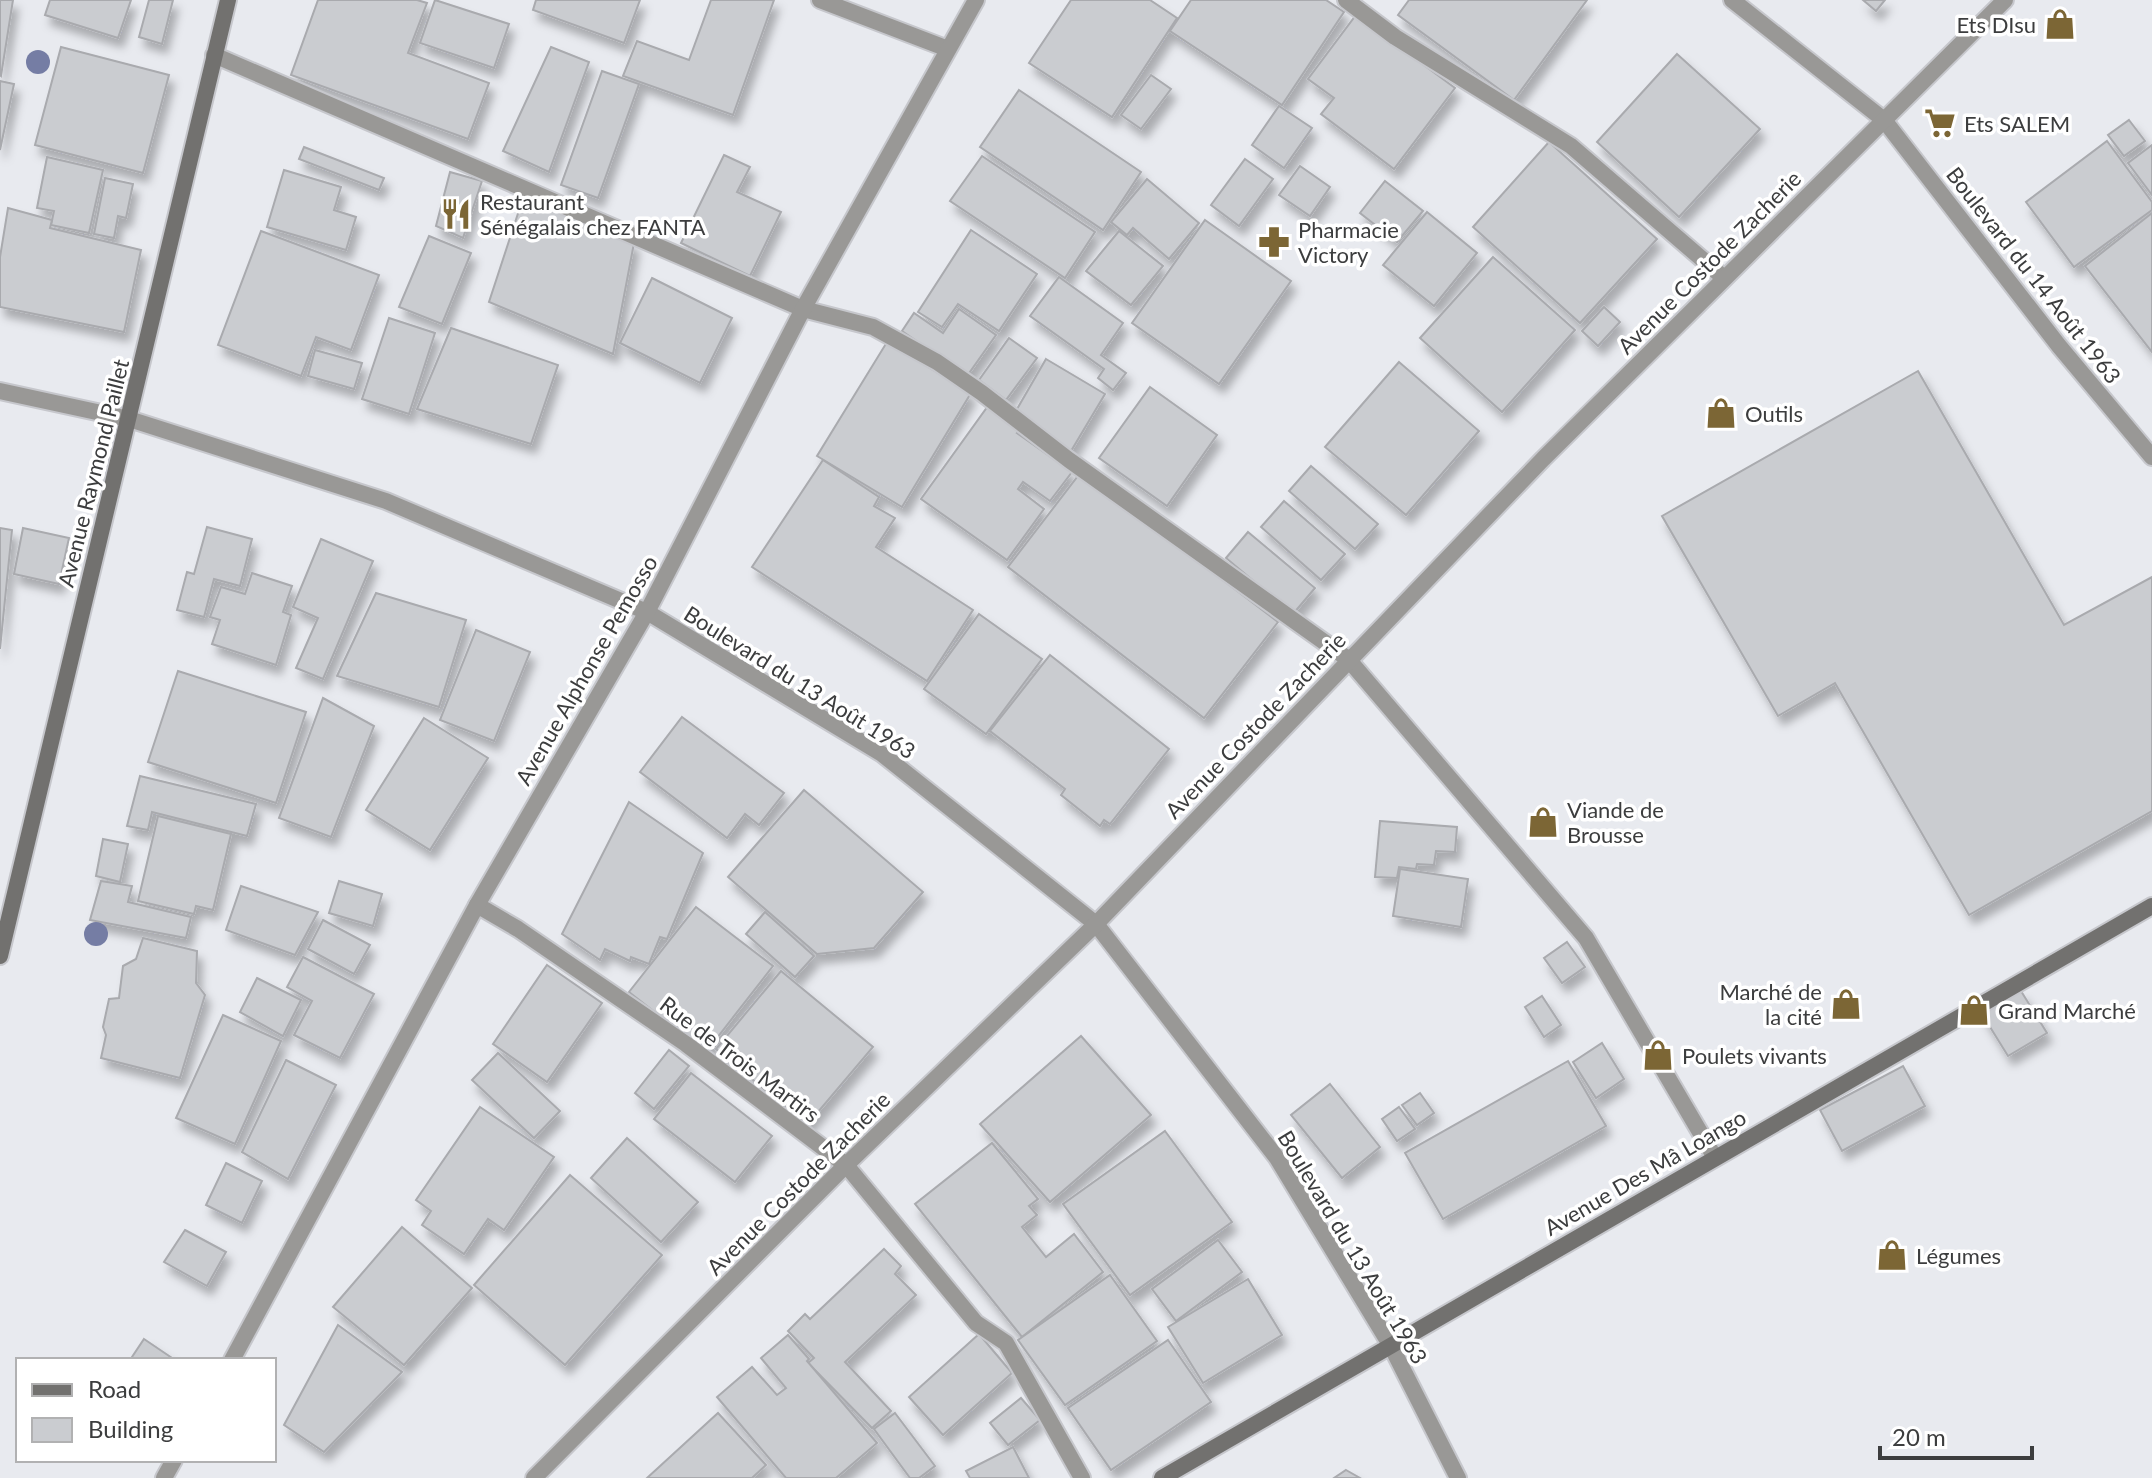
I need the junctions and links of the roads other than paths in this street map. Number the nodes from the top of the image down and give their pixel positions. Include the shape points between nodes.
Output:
1 (228, 0) edge
2 (820, 0) edge
3 (976, 0) edge
4 (1346, 0) edge
5 (1732, 0) edge
6 (2005, 0) edge
7 (948, 49) junction
8 (214, 55) junction
9 (1884, 120) junction
10 (1724, 278) junction
11 (803, 309) junction
12 (0, 391) edge
13 (129, 419) junction
14 (2152, 457) edge
15 (647, 612) junction
16 (1348, 659) junction
17 (477, 905) junction
18 (2152, 906) edge
19 (1096, 924) junction
20 (0, 956) edge
21 (1714, 1156) junction
22 (846, 1165) junction
23 (1391, 1346) junction
24 (233, 1358) edge
25 (534, 1478) edge
26 (1082, 1478) edge
27 (1162, 1478) edge
28 (1458, 1478) edge

1 - 8 main road, Avenue Raymond Paillet
2 - 7 street
3 - 7 street, Avenue Alphonse Pemosso
4 - 10 street via 1395,37 1571,146
5 - 9 street, Boulevard du 14 Août 1963
6 - 9 street, Avenue Costode Zacherie
7 - 11 street, Avenue Alphonse Pemosso
8 - 11 street
8 - 13 main road, Avenue Raymond Paillet
9 - 10 street, Avenue Costode Zacherie
9 - 14 street, Boulevard du 14 Août 1963
10 - 16 street, Avenue Costode Zacherie
11 - 15 street, Avenue Alphonse Pemosso
11 - 16 street via 873,327 937,362
12 - 13 street, Boulevard du 13 Août 1963
13 - 15 street, Boulevard du 13 Août 1963 via 386,501
13 - 20 main road, Avenue Raymond Paillet
15 - 17 street, Avenue Alphonse Pemosso
15 - 19 street, Boulevard du 13 Août 1963 via 882,754
16 - 19 street, Avenue Costode Zacherie
16 - 21 street via 1586,938
17 - 22 street, Rue de Trois Martirs via 686,1044
17 - 24 street, Avenue Alphonse Pemosso
18 - 21 main road, Avenue Des Mâ Loango
19 - 22 street, Avenue Costode Zacherie
19 - 23 street, Boulevard du 13 Août 1963 via 1277,1158
21 - 23 main road, Avenue Des Mâ Loango
22 - 25 street, Avenue Costode Zacherie
22 - 26 street, Rue de Trois Martirs via 976,1323 1006,1343
23 - 27 main road, Avenue Des Mâ Loango
23 - 28 street, Boulevard du 13 Août 1963

